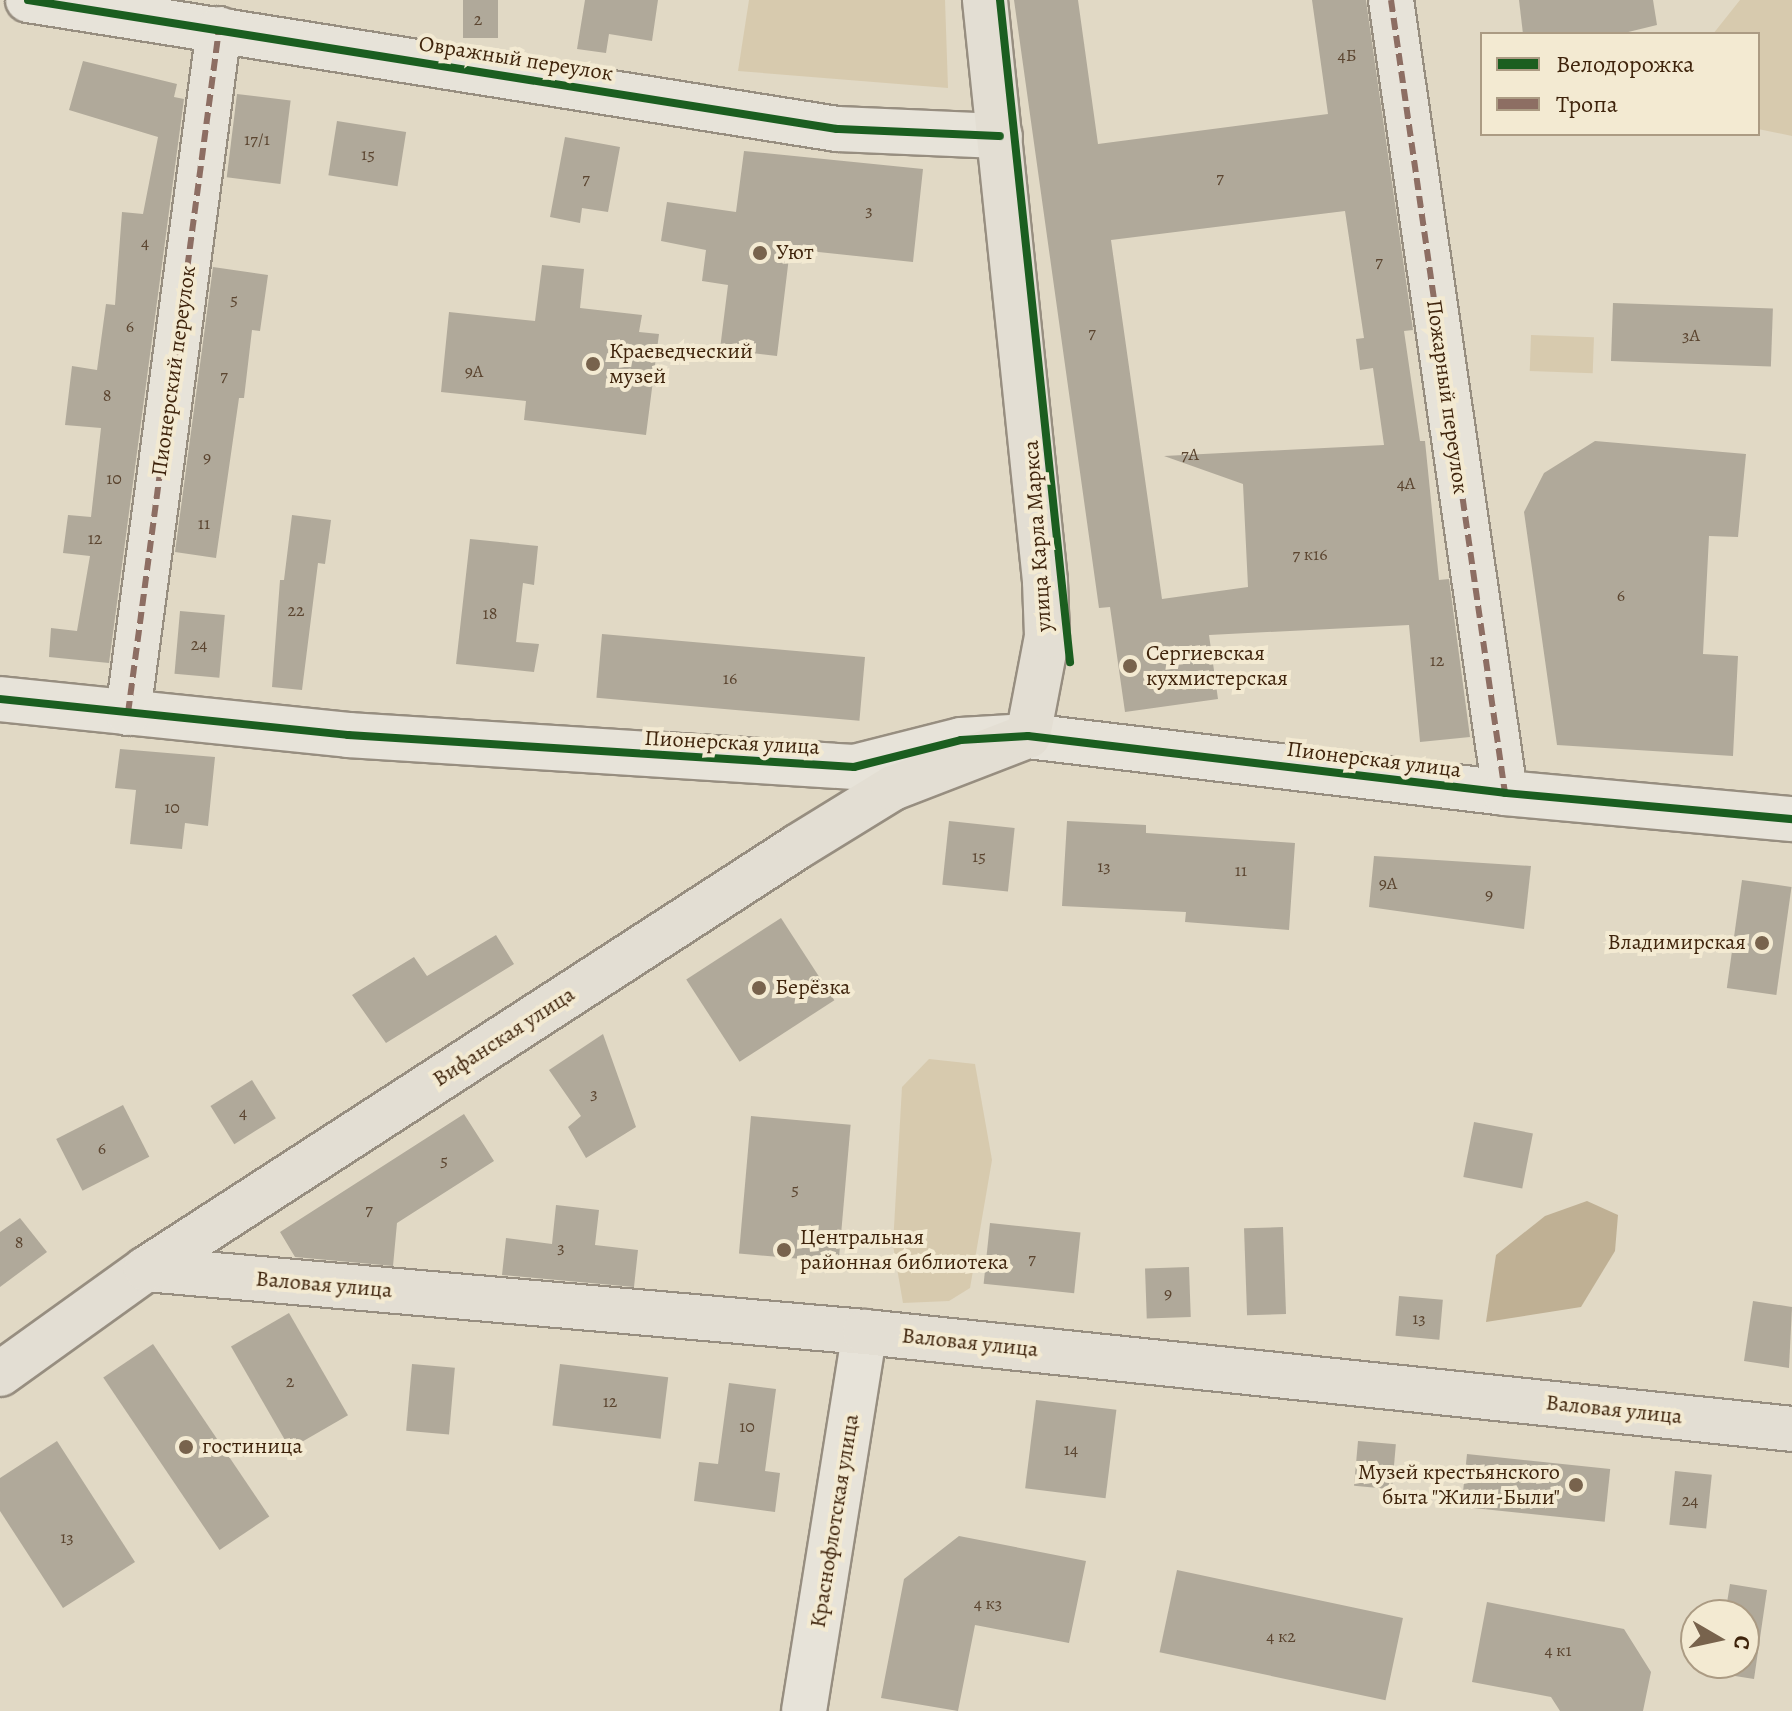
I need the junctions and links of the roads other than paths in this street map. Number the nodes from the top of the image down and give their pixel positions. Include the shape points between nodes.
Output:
1 (28, 0) edge
2 (985, 0) edge
3 (1391, 0) edge
4 (219, 29) junction
5 (1000, 136) junction
6 (0, 699) edge
7 (128, 713) junction
8 (1028, 736) junction
9 (1505, 793) junction
10 (1792, 819) edge
11 (146, 1269) junction
12 (865, 1332) junction
13 (0, 1374) edge
14 (1792, 1429) edge
15 (804, 1711) edge

1 - 4 street, Овражный переулок
2 - 5 main road, улица Карла Маркса
3 - 9 street, Пожарный переулок
4 - 5 street, Овражный переулок via 837,129
4 - 7 street, Пионерский переулок
5 - 8 main road, улица Карла Маркса via 1045,581 1047,636
6 - 7 street, Пионерская улица
7 - 8 street, Пионерская улица via 364,736 854,767 961,740
8 - 9 street, Пионерская улица
8 - 11 main road, Вифанская улица via 893,788
9 - 10 street, Пионерская улица
11 - 12 main road, Валовая улица
11 - 13 main road, Вифанская улица
12 - 14 main road, Валовая улица
12 - 15 street, Краснофлотская улица

